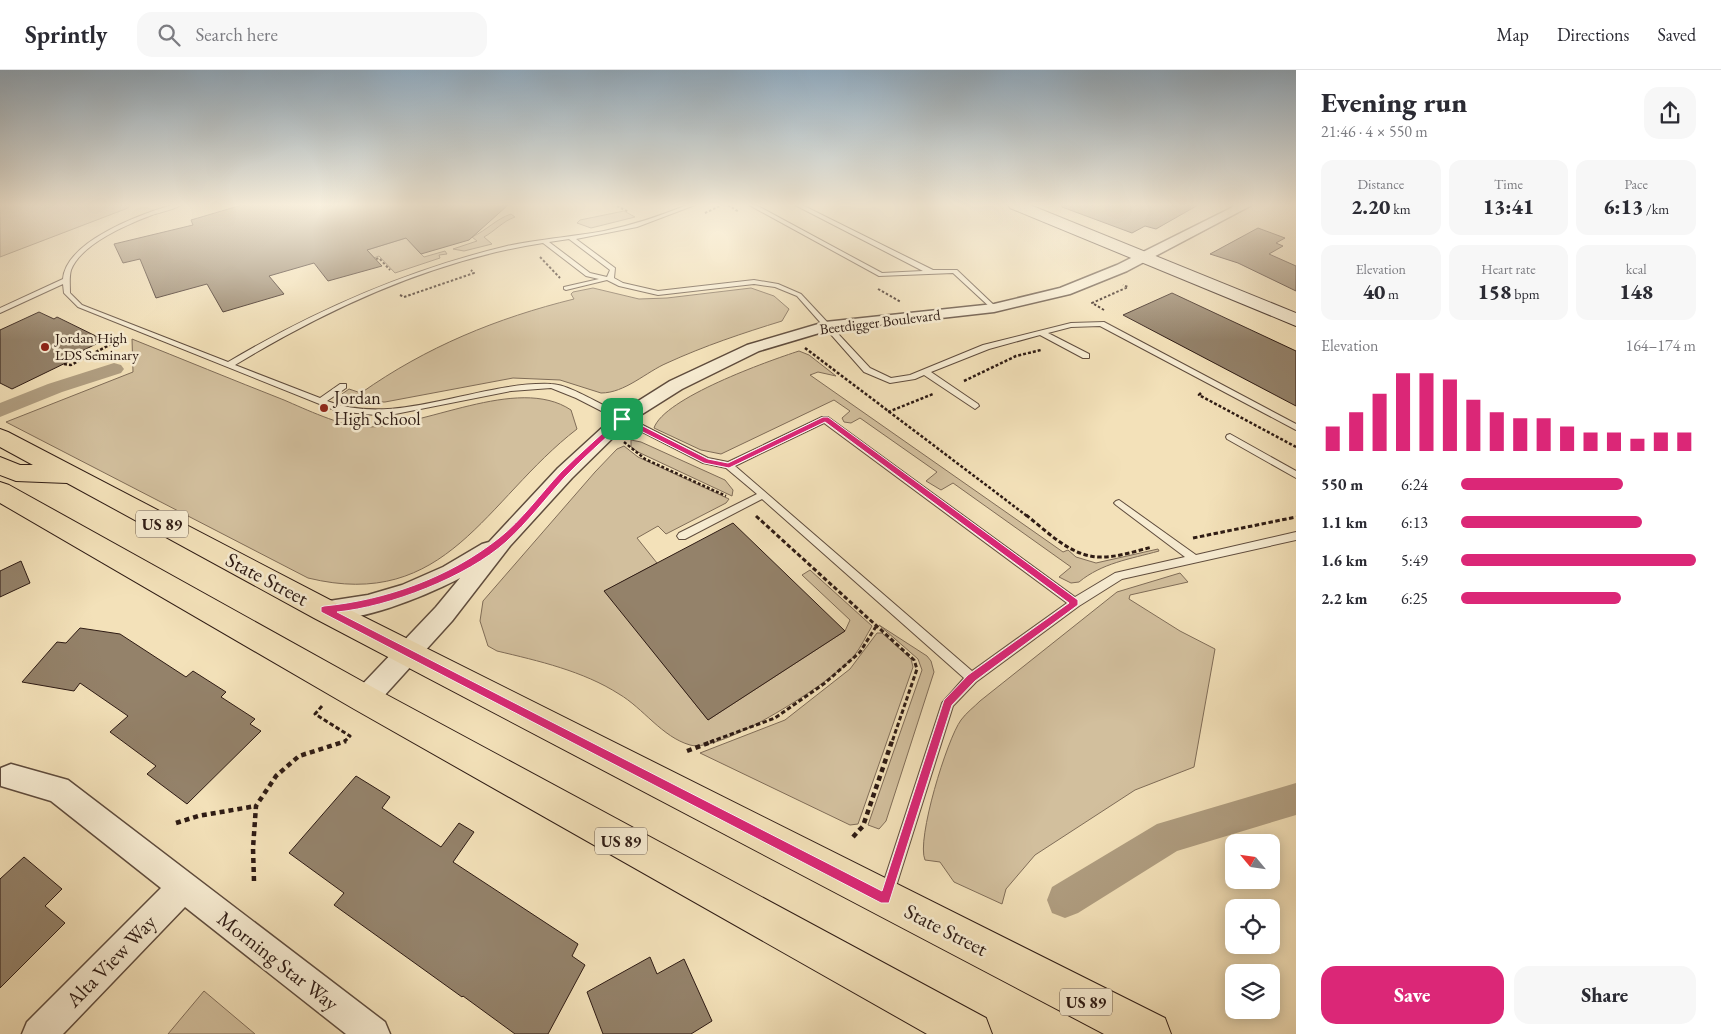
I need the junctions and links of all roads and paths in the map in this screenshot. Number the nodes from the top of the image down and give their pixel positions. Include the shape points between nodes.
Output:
1 (84, 250) edge
2 (503, 250) edge
3 (534, 250) edge
4 (556, 250) edge
5 (587, 250) edge
6 (835, 250) edge
7 (888, 250) edge
8 (1127, 250) edge
9 (1157, 250) edge
10 (1144, 257) junction
11 (376, 259) dead end
12 (467, 266) dead end
13 (934, 273) junction
14 (394, 274) dead end
15 (68, 279) junction
16 (610, 279) junction
17 (568, 288) joint
18 (404, 297) dead end
19 (904, 303) dead end
20 (894, 304) dead end
21 (994, 308) junction
22 (0, 311) edge
23 (1296, 320) edge
24 (825, 327) junction
25 (1042, 333) junction
26 (117, 334) dead end
27 (1058, 342) junction
28 (804, 348) dead end
29 (1086, 356) dead end
30 (64, 364) dead end
31 (229, 365) junction
32 (925, 372) junction
33 (343, 386) dead end
34 (949, 388) junction
35 (320, 402) junction
36 (975, 406) dead end
37 (888, 412) junction
38 (622, 419) junction
39 (1296, 427) edge
40 (0, 437) edge
41 (1230, 437) dead end
42 (624, 442) dead end
43 (0, 464) edge
44 (729, 466) junction
45 (70, 475) junction
46 (1296, 475) edge
47 (0, 491) edge
48 (763, 495) junction
49 (1119, 503) dead end
50 (742, 506) junction
51 (1296, 517) edge
52 (682, 536) dead end
53 (1296, 536) edge
54 (503, 540) junction
55 (1173, 542) junction
56 (1195, 559) junction
57 (1075, 603) junction
58 (324, 610) junction
59 (877, 625) junction
60 (408, 653) junction
61 (972, 678) junction
62 (365, 699) junction
63 (322, 706) dead end
64 (687, 751) dead end
65 (11, 777) dead end
66 (256, 806) junction
67 (176, 823) dead end
68 (853, 837) dead end
69 (254, 882) dead end
70 (183, 887) junction
71 (885, 899) junction
72 (39, 1034) edge
73 (372, 1034) edge
74 (970, 1034) edge
75 (1149, 1034) edge

1 - 15 lane via 68,271
2 - 31 lane via 440,266 380,287 316,315
3 - 17 path
4 - 16 lane via 588,275
5 - 16 lane via 613,269
6 - 13 lane via 881,275
7 - 13 lane
8 - 10 main road
9 - 10 street, Beetdigger Boulevard
10 - 21 street, Beetdigger Boulevard via 1065,291
10 - 23 main road
11 - 14 path
12 - 18 path via 474,273
13 - 21 lane via 955,271
15 - 22 lane
15 - 31 lane via 67,293 80,306
16 - 17 lane
16 - 24 lane via 658,293 754,282 776,286 799,296
19 - 20 path
21 - 24 street, Beetdigger Boulevard
24 - 32 lane via 867,370 890,382
24 - 38 street, Beetdigger Boulevard via 762,345 702,370
25 - 27 lane
25 - 32 lane via 986,347
25 - 39 lane via 1071,326 1101,324
26 - 30 path via 124,337 71,366
27 - 29 lane
27 - 34 path via 1036,352 1016,356
28 - 37 path
31 - 35 lane
32 - 34 lane
33 - 35 lane
34 - 36 lane
34 - 37 path
35 - 38 lane via 337,408 385,413 511,389 552,386 580,396
37 - 55 path via 1085,557 1111,558
38 - 44 lane via 706,461
38 - 54 street, Beetdigger Boulevard via 565,473
40 - 45 main road, State Street / US 89
41 - 46 lane
42 - 50 path via 645,459
43 - 45 main road via 16,474
44 - 48 lane
44 - 57 lane via 825,419
45 - 58 main road, State Street / US 89
47 - 62 main road, US 89
48 - 50 lane
48 - 61 lane
49 - 55 lane
50 - 52 lane
50 - 59 path
51 - 55 path
53 - 56 lane
54 - 58 street, Beetdigger Boulevard via 457,570 409,591 360,606
54 - 60 street, Beetdigger Boulevard
55 - 56 lane
56 - 57 lane via 1119,576
57 - 61 lane
58 - 60 main road, State Street / US 89
59 - 64 path via 860,652 825,683 775,718
59 - 68 path via 914,660 917,669 862,826
60 - 62 street, Beetdigger Boulevard
60 - 71 main road, State Street / US 89
61 - 71 lane via 948,703
62 - 74 main road, US 89
63 - 66 path via 316,714 350,736 344,742 299,756 276,776
65 - 70 street, Morning Star Way via 58,789
66 - 67 path
66 - 69 path
70 - 72 street, Alta View Way
70 - 73 street, Morning Star Way
71 - 75 main road, State Street / US 89

